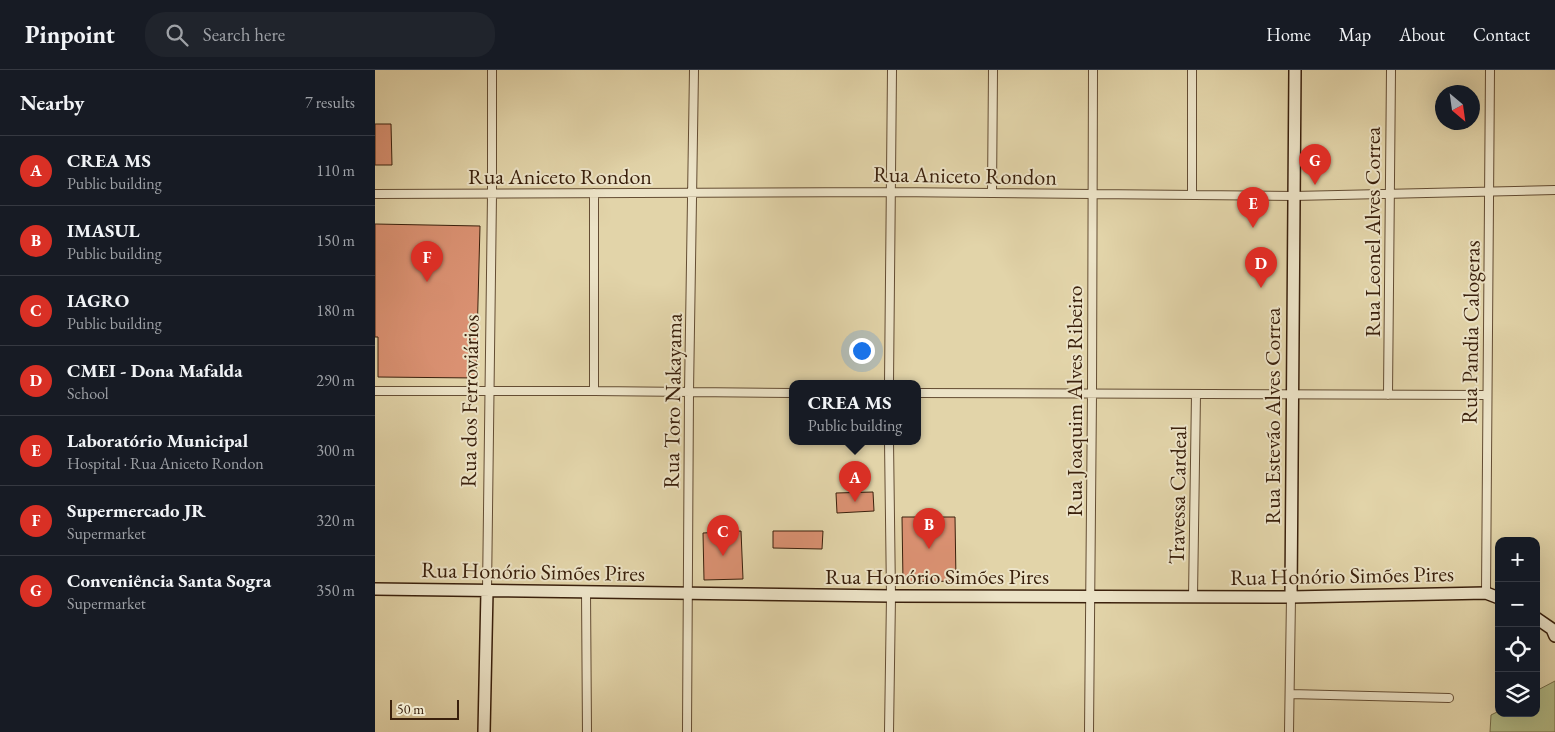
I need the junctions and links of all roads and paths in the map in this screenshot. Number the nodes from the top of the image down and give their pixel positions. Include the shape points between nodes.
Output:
1 (493, 70) edge
2 (694, 70) edge
3 (892, 70) edge
4 (993, 70) edge
5 (1093, 70) edge
6 (1191, 70) edge
7 (1295, 70) edge
8 (1391, 70) edge
9 (1490, 70) edge
10 (1555, 190) edge
11 (1489, 191) junction
12 (692, 192) junction
13 (891, 192) junction
14 (594, 193) junction
15 (992, 193) junction
16 (375, 194) edge
17 (492, 194) junction
18 (1093, 194) junction
19 (1390, 194) junction
20 (1192, 195) junction
21 (1294, 196) junction
22 (889, 380) edge
23 (595, 390) junction
24 (375, 391) edge
25 (490, 391) junction
26 (689, 392) junction
27 (789, 392) edge
28 (921, 393) edge
29 (1092, 394) junction
30 (1196, 394) junction
31 (1293, 395) junction
32 (1388, 395) junction
33 (1487, 396) junction
34 (889, 445) edge
35 (375, 589) edge
36 (487, 591) junction
37 (587, 592) junction
38 (1485, 593) junction
39 (688, 594) junction
40 (891, 596) junction
41 (1090, 596) junction
42 (1193, 596) junction
43 (1291, 597) junction
44 (1495, 597) edge
45 (1540, 621) edge
46 (1555, 636) edge
47 (1290, 694) junction
48 (1449, 698) dead end
49 (485, 732) edge
50 (587, 732) edge
51 (687, 732) edge
52 (889, 732) edge
53 (1089, 732) edge
54 (1289, 732) edge

1 - 17 street, Rua dos Ferroviários
2 - 12 street, Rua Toro Nakayama
3 - 13 street
4 - 15 street
5 - 18 street, Rua Joaquim Alves Ribeiro
6 - 20 street
7 - 21 main road, Rua Estevão Alves Correa
8 - 19 street, Rua Leonel Alves Correa
9 - 11 street, Rua Pandia Calogeras
10 - 11 street, Rua Aniceto Rondon
11 - 19 street, Rua Aniceto Rondon
11 - 33 street, Rua Pandia Calogeras
12 - 13 street, Rua Aniceto Rondon
12 - 14 street, Rua Aniceto Rondon
12 - 26 street, Rua Toro Nakayama
13 - 15 street, Rua Aniceto Rondon
13 - 22 street
14 - 17 street, Rua Aniceto Rondon
14 - 23 street
15 - 18 street, Rua Aniceto Rondon
16 - 17 street, Rua Aniceto Rondon
17 - 25 street, Rua dos Ferroviários
18 - 20 street, Rua Aniceto Rondon
18 - 29 street, Rua Joaquim Alves Ribeiro
19 - 21 street, Rua Aniceto Rondon
19 - 32 street, Rua Leonel Alves Correa
20 - 21 street, Rua Aniceto Rondon
21 - 31 main road, Rua Estevão Alves Correa
23 - 25 street
23 - 26 street
24 - 25 street
25 - 36 street, Rua dos Ferroviários
26 - 27 street
26 - 39 street, Rua Toro Nakayama
28 - 29 street
29 - 30 street
29 - 41 street, Rua Joaquim Alves Ribeiro
30 - 31 street
30 - 42 street, Travessa Cardeal
31 - 32 street
31 - 43 main road, Rua Estevão Alves Correa
32 - 33 street
33 - 38 street, Rua Pandia Calogeras
34 - 40 street
35 - 36 main road, Rua Honório Simões Pires
36 - 37 main road, Rua Honório Simões Pires
36 - 49 main road, Rua dos Ferroviários
37 - 39 main road, Rua Honório Simões Pires
37 - 50 street
38 - 43 main road, Rua Honório Simões Pires
38 - 44 main road, Rua Honório Simões Pires
39 - 40 main road, Rua Honório Simões Pires
39 - 51 street, Rua Toro Nakayama
40 - 41 main road, Rua Honório Simões Pires
40 - 52 street
41 - 42 main road, Rua Honório Simões Pires
41 - 53 street, Rua Joaquim Alves Ribeiro
42 - 43 main road, Rua Honório Simões Pires
43 - 47 street, Rua Estevão Alves Correa
45 - 46 main road
47 - 48 street
47 - 54 street, Rua Estevão Alves Correa

